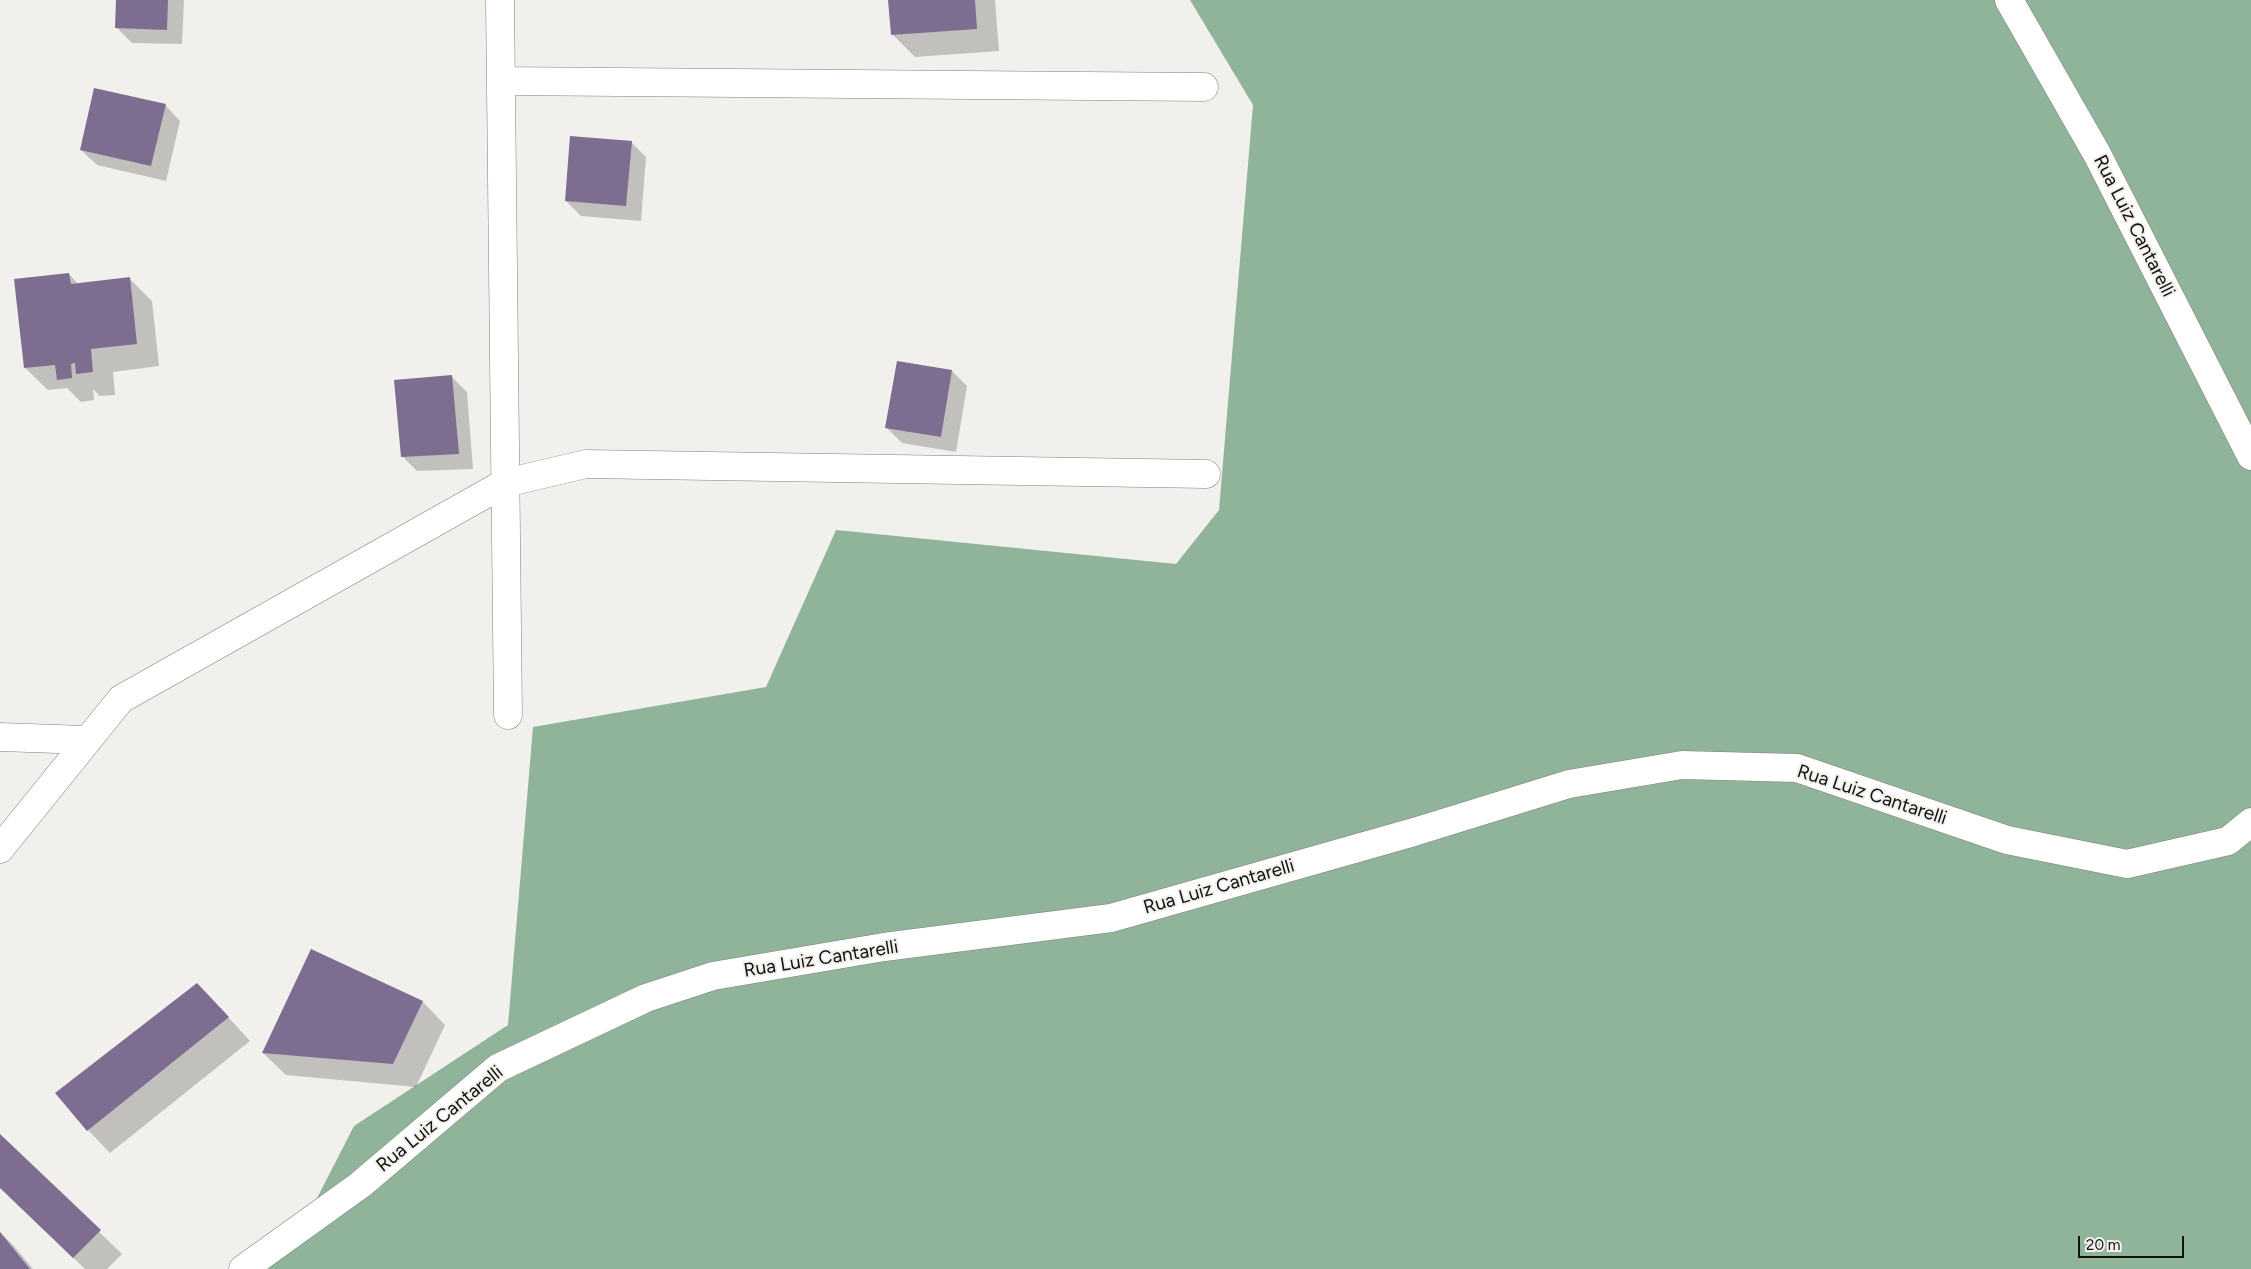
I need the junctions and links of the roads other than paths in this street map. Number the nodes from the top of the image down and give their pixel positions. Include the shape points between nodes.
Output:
1 (500, 0) edge
2 (2009, 0) edge
3 (501, 81) junction
4 (1204, 87) dead end
5 (2251, 456) edge
6 (1206, 474) dead end
7 (505, 482) junction
8 (508, 716) dead end
9 (0, 737) edge
10 (86, 740) junction
11 (2251, 822) edge
12 (0, 849) edge
13 (244, 1269) edge

1 - 3 street
2 - 5 street, Rua Luiz Cantarelli via 2098,154
3 - 4 street
3 - 7 street
6 - 7 street via 586,464
7 - 8 street
7 - 10 street via 120,699
9 - 10 street
10 - 12 street
11 - 13 street, Rua Luiz Cantarelli via 2228,841 2127,864 2007,840 1797,768 1682,765 1569,784 1414,832 1111,918 884,948 713,976 646,998 498,1068 360,1185

